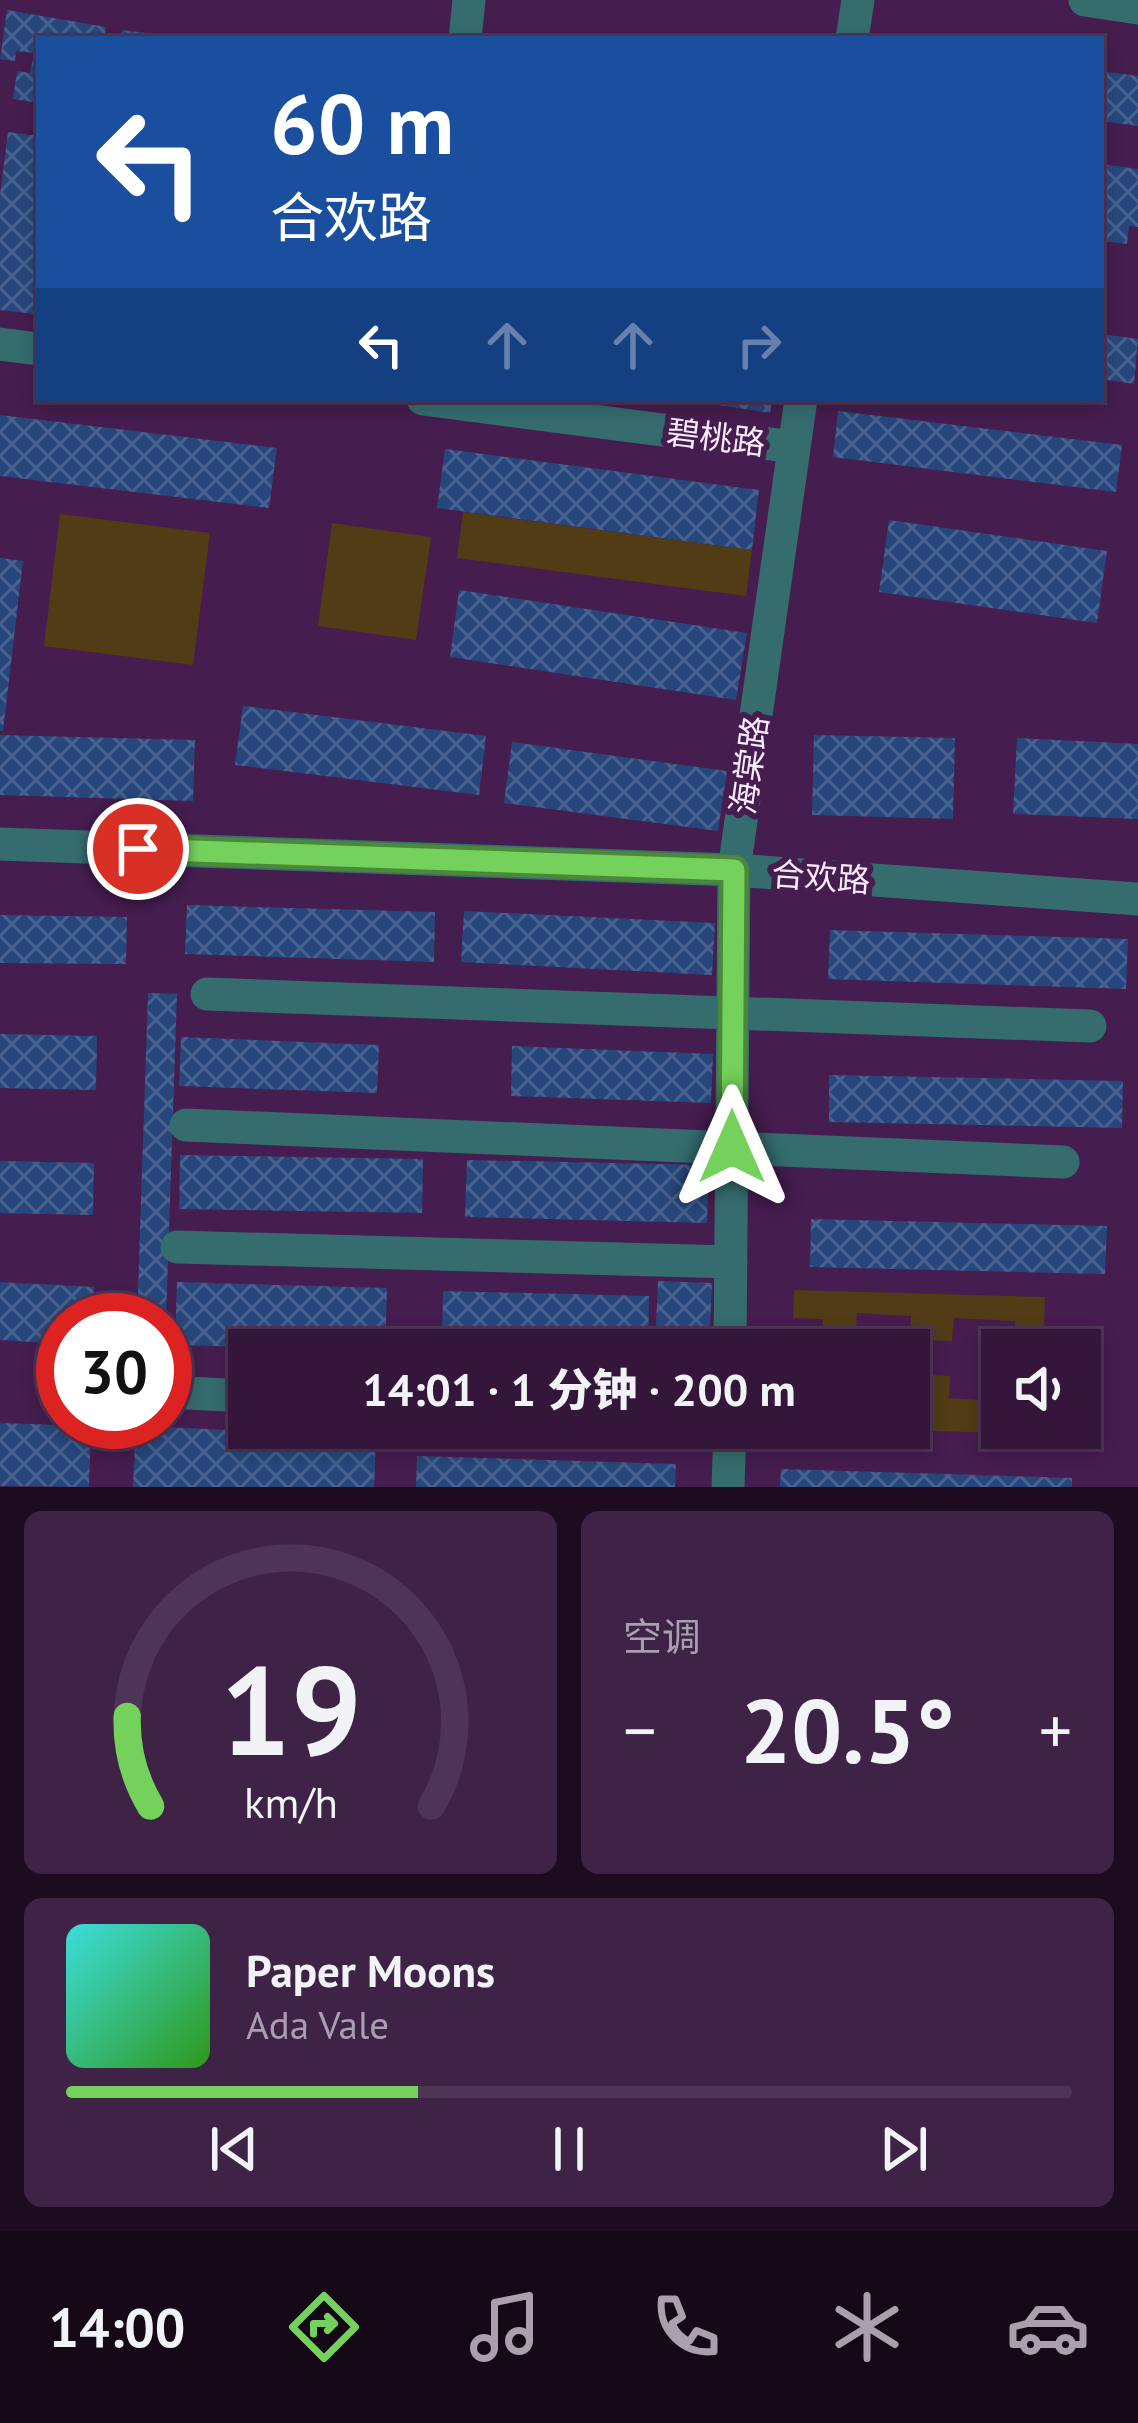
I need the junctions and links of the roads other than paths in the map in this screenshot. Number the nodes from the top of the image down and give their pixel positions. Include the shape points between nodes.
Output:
1 (469, 0) edge
2 (858, 0) edge
3 (1084, 0) edge
4 (1138, 8) edge
5 (465, 36) edge
6 (852, 36) edge
7 (0, 344) edge
8 (36, 350) edge
9 (446, 402) edge
10 (801, 402) edge
11 (794, 447) junction
12 (0, 844) edge
13 (734, 870) junction
14 (1138, 899) edge
15 (207, 994) dead end
16 (733, 1012) junction
17 (1090, 1026) dead end
18 (186, 1125) dead end
19 (732, 1147) junction
20 (1063, 1162) dead end
21 (177, 1247) dead end
22 (731, 1262) junction
23 (730, 1329) edge
24 (192, 1393) edge
25 (228, 1395) edge
26 (729, 1449) edge
27 (728, 1487) edge

1 - 5 street
2 - 6 street
3 - 4 street
7 - 8 street
9 - 11 street, 碧桃路
10 - 11 street, 海棠路
11 - 13 street, 海棠路
12 - 13 street, 合欢路
13 - 14 street, 合欢路
13 - 16 street, 海棠路
15 - 16 street
16 - 17 street
16 - 19 street, 海棠路
18 - 19 street
19 - 20 street
19 - 22 street, 海棠路
21 - 22 street
22 - 23 street, 海棠路
24 - 25 street
26 - 27 street

